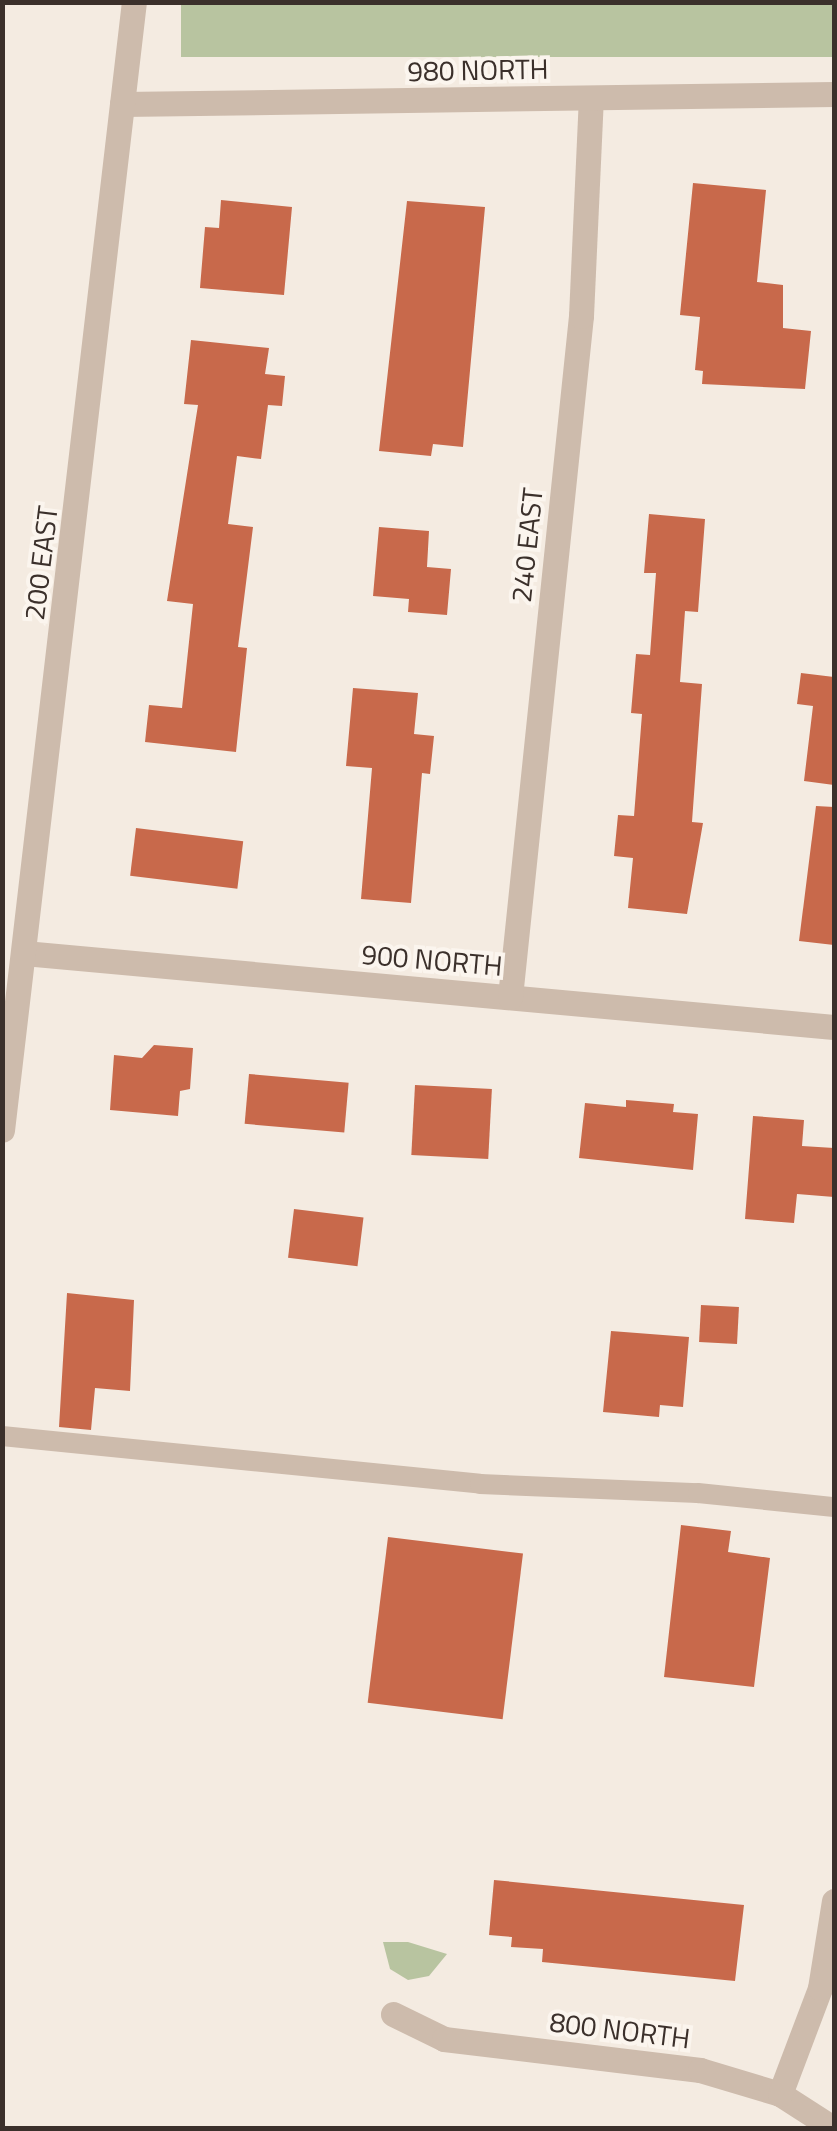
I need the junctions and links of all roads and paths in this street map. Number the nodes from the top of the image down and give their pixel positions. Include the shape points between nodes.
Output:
1 (134, 2) edge
2 (834, 94) edge
3 (591, 98) junction
4 (122, 104) junction
5 (24, 954) junction
6 (510, 997) junction
7 (834, 1027) edge
8 (2, 1130) edge
9 (2, 1436) edge
10 (834, 1507) edge
11 (834, 1900) edge
12 (393, 2014) dead end
13 (780, 2094) junction
14 (833, 2128) edge

1 - 4 street, 200 EAST
2 - 3 street, 980 NORTH
3 - 4 street, 980 NORTH
3 - 6 street, 240 EAST via 587,255
4 - 5 street, 200 EAST
5 - 6 street, 900 NORTH
5 - 8 street, 200 EAST
6 - 7 street, 900 NORTH
9 - 10 lane via 480,1484 698,1493
11 - 13 street via 820,1988
12 - 13 street, 800 NORTH via 444,2039 700,2070
13 - 14 street, 800 NORTH

